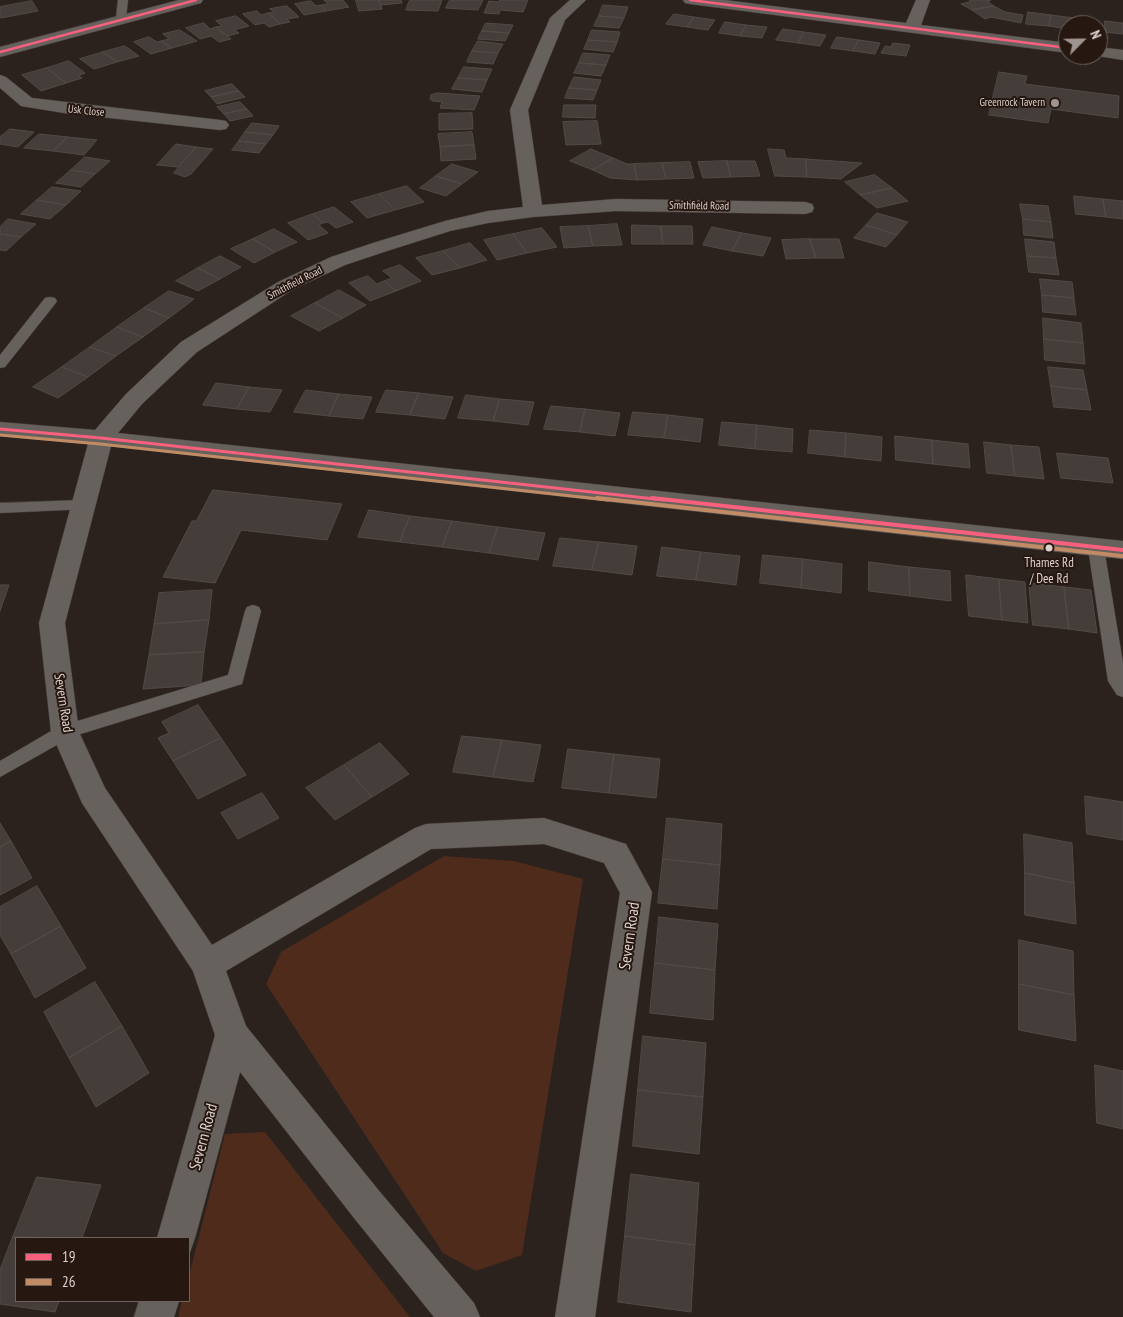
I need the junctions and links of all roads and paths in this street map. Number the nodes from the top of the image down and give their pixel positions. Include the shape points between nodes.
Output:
1 (123, 0) edge
2 (193, 0) edge
3 (579, 0) edge
4 (690, 0) edge
5 (923, 0) edge
6 (120, 19) junction
7 (912, 27) junction
8 (1058, 47) edge
9 (0, 52) edge
10 (1108, 53) edge
11 (1123, 55) edge
12 (0, 80) edge
13 (190, 105) dead end
14 (180, 121) junction
15 (220, 125) dead end
16 (805, 208) dead end
17 (533, 211) junction
18 (50, 301) dead end
19 (0, 364) edge
20 (0, 429) edge
21 (101, 438) junction
22 (82, 506) junction
23 (0, 508) edge
24 (1096, 548) junction
25 (1123, 550) edge
26 (253, 611) dead end
27 (1123, 690) edge
28 (65, 732) junction
29 (0, 770) edge
30 (207, 965) junction
31 (232, 1035) junction
32 (176, 1237) edge
33 (159, 1302) edge
34 (154, 1317) edge
35 (460, 1317) edge
36 (575, 1317) edge

1 - 6 lane
2 - 6 street
3 - 17 street via 558,18 520,110
4 - 7 street
5 - 7 street
6 - 9 street
7 - 8 street
10 - 11 street
12 - 14 street, Usk Close via 28,102
13 - 14 street
14 - 15 street, Usk Close
16 - 17 street, Smithfield Road via 616,205
17 - 21 street, Smithfield Road via 488,217 436,230 338,261 285,286 190,347 134,399
18 - 19 lane
20 - 21 street
21 - 22 street, Severn Road
21 - 24 street
22 - 23 lane
22 - 28 street, Severn Road via 52,623
24 - 25 street
24 - 27 lane via 1117,681
26 - 28 lane via 236,679
28 - 29 lane
28 - 30 street, Severn Road via 93,794
30 - 31 street, Severn Road
30 - 36 street, Severn Road via 426,837 544,831 615,853 636,892
31 - 32 street, Severn Road
31 - 35 street, Severn Road
33 - 34 street

